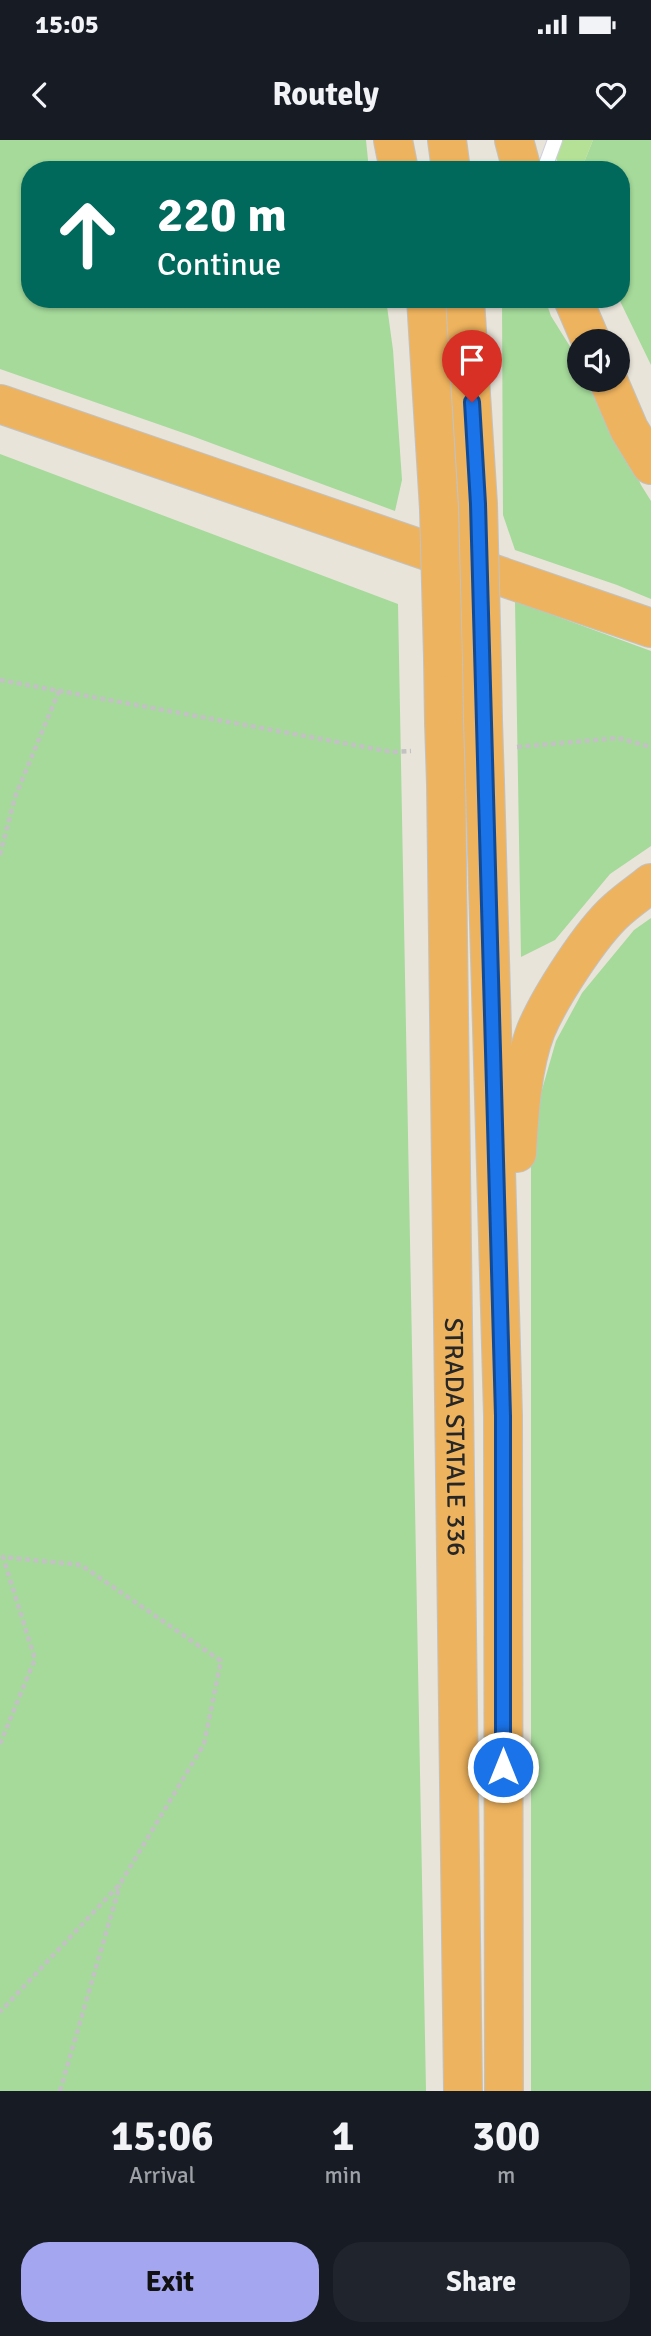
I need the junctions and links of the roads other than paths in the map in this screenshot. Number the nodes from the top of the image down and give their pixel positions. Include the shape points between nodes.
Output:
1 (393, 140) edge
2 (406, 140) edge
3 (447, 140) edge
4 (514, 140) edge
5 (555, 140) edge
6 (397, 161) edge
7 (409, 161) edge
8 (449, 161) edge
9 (520, 161) edge
10 (547, 161) edge
11 (427, 308) edge
12 (466, 308) edge
13 (577, 308) edge
14 (586, 329) edge
15 (613, 392) edge
16 (0, 404) edge
17 (651, 465) edge
18 (651, 628) edge
19 (651, 883) edge
20 (503, 1416) junction
21 (463, 2091) edge
22 (504, 2091) edge

1 - 6 highway
2 - 7 highway
3 - 8 highway
4 - 9 highway
5 - 10 lane
11 - 21 highway, STRADA STATALE 336, bridge via 439,509 446,784
12 - 20 highway, STRADA STATALE 336, bridge via 478,504
13 - 14 highway
15 - 17 highway
16 - 18 highway
19 - 20 highway via 615,911 595,936 562,982 536,1031 520,1098 516,1303
20 - 22 highway, STRADA STATALE 336

